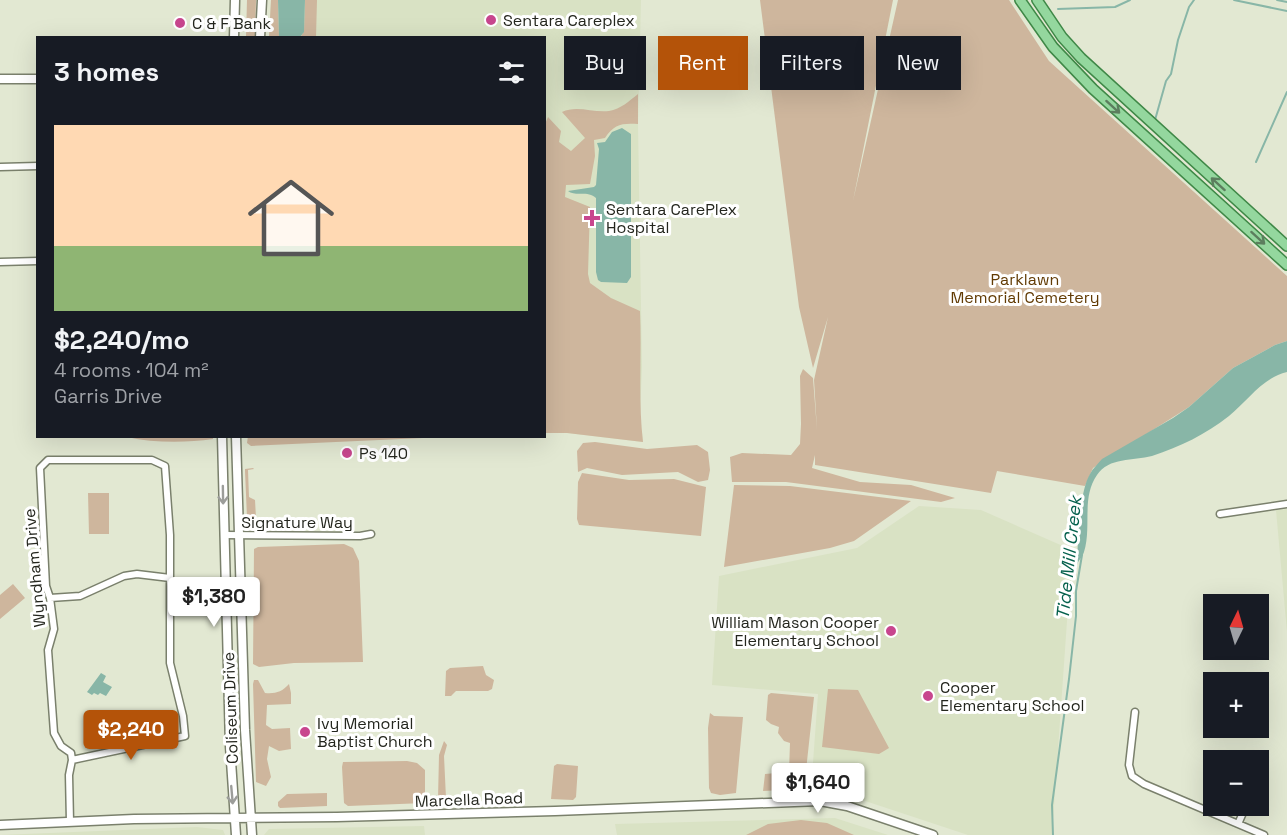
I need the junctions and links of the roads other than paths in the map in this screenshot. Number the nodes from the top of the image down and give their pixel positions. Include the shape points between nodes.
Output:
1 (235, 0) edge
2 (1020, 0) edge
3 (1036, 0) edge
4 (262, 2) edge
5 (234, 36) edge
6 (260, 36) edge
7 (0, 79) edge
8 (36, 79) edge
9 (0, 166) edge
10 (36, 166) edge
11 (1287, 246) edge
12 (36, 261) edge
13 (0, 262) edge
14 (1287, 265) edge
15 (222, 438) edge
16 (236, 438) edge
17 (1287, 504) edge
18 (1220, 514) dead end
19 (371, 534) dead end
20 (224, 535) junction
21 (239, 536) junction
22 (171, 578) junction
23 (50, 598) junction
24 (1135, 712) dead end
25 (72, 760) junction
26 (1242, 816) edge
27 (234, 818) junction
28 (250, 818) junction
29 (70, 822) junction
30 (1238, 824) junction
31 (0, 825) edge
32 (236, 835) edge
33 (252, 835) edge
34 (933, 835) edge
35 (1264, 835) edge

1 - 5 street
2 -> 14 main road via 1053,47 1093,89
11 -> 3 main road via 1081,58
4 - 6 street
7 - 8 street
9 - 10 street
12 - 13 street
15 -> 20 street, Coliseum Drive
16 - 21 street, Coliseum Drive
17 - 18 street
19 - 21 street, Signature Way
20 - 21 street, Signature Way
20 -> 27 street, Coliseum Drive
21 - 28 street, Coliseum Drive
22 - 23 street via 124,576 80,596
22 - 23 street, Wyndham Drive via 165,466 152,460 48,460 40,468 46,586
22 - 25 street via 170,663 185,736
23 - 25 street, Wyndham Drive via 54,629 48,650 54,733 60,746 71,753
24 - 30 street via 1129,765 1132,776
25 - 29 street
26 - 30 street
27 - 28 street, Marcella Road
27 - 29 street, Marcella Road
27 - 32 street, Coliseum Drive
28 - 33 street, Coliseum Drive
28 - 34 street, Marcella Road via 820,801
29 - 31 street, Marcella Road
30 - 35 street

